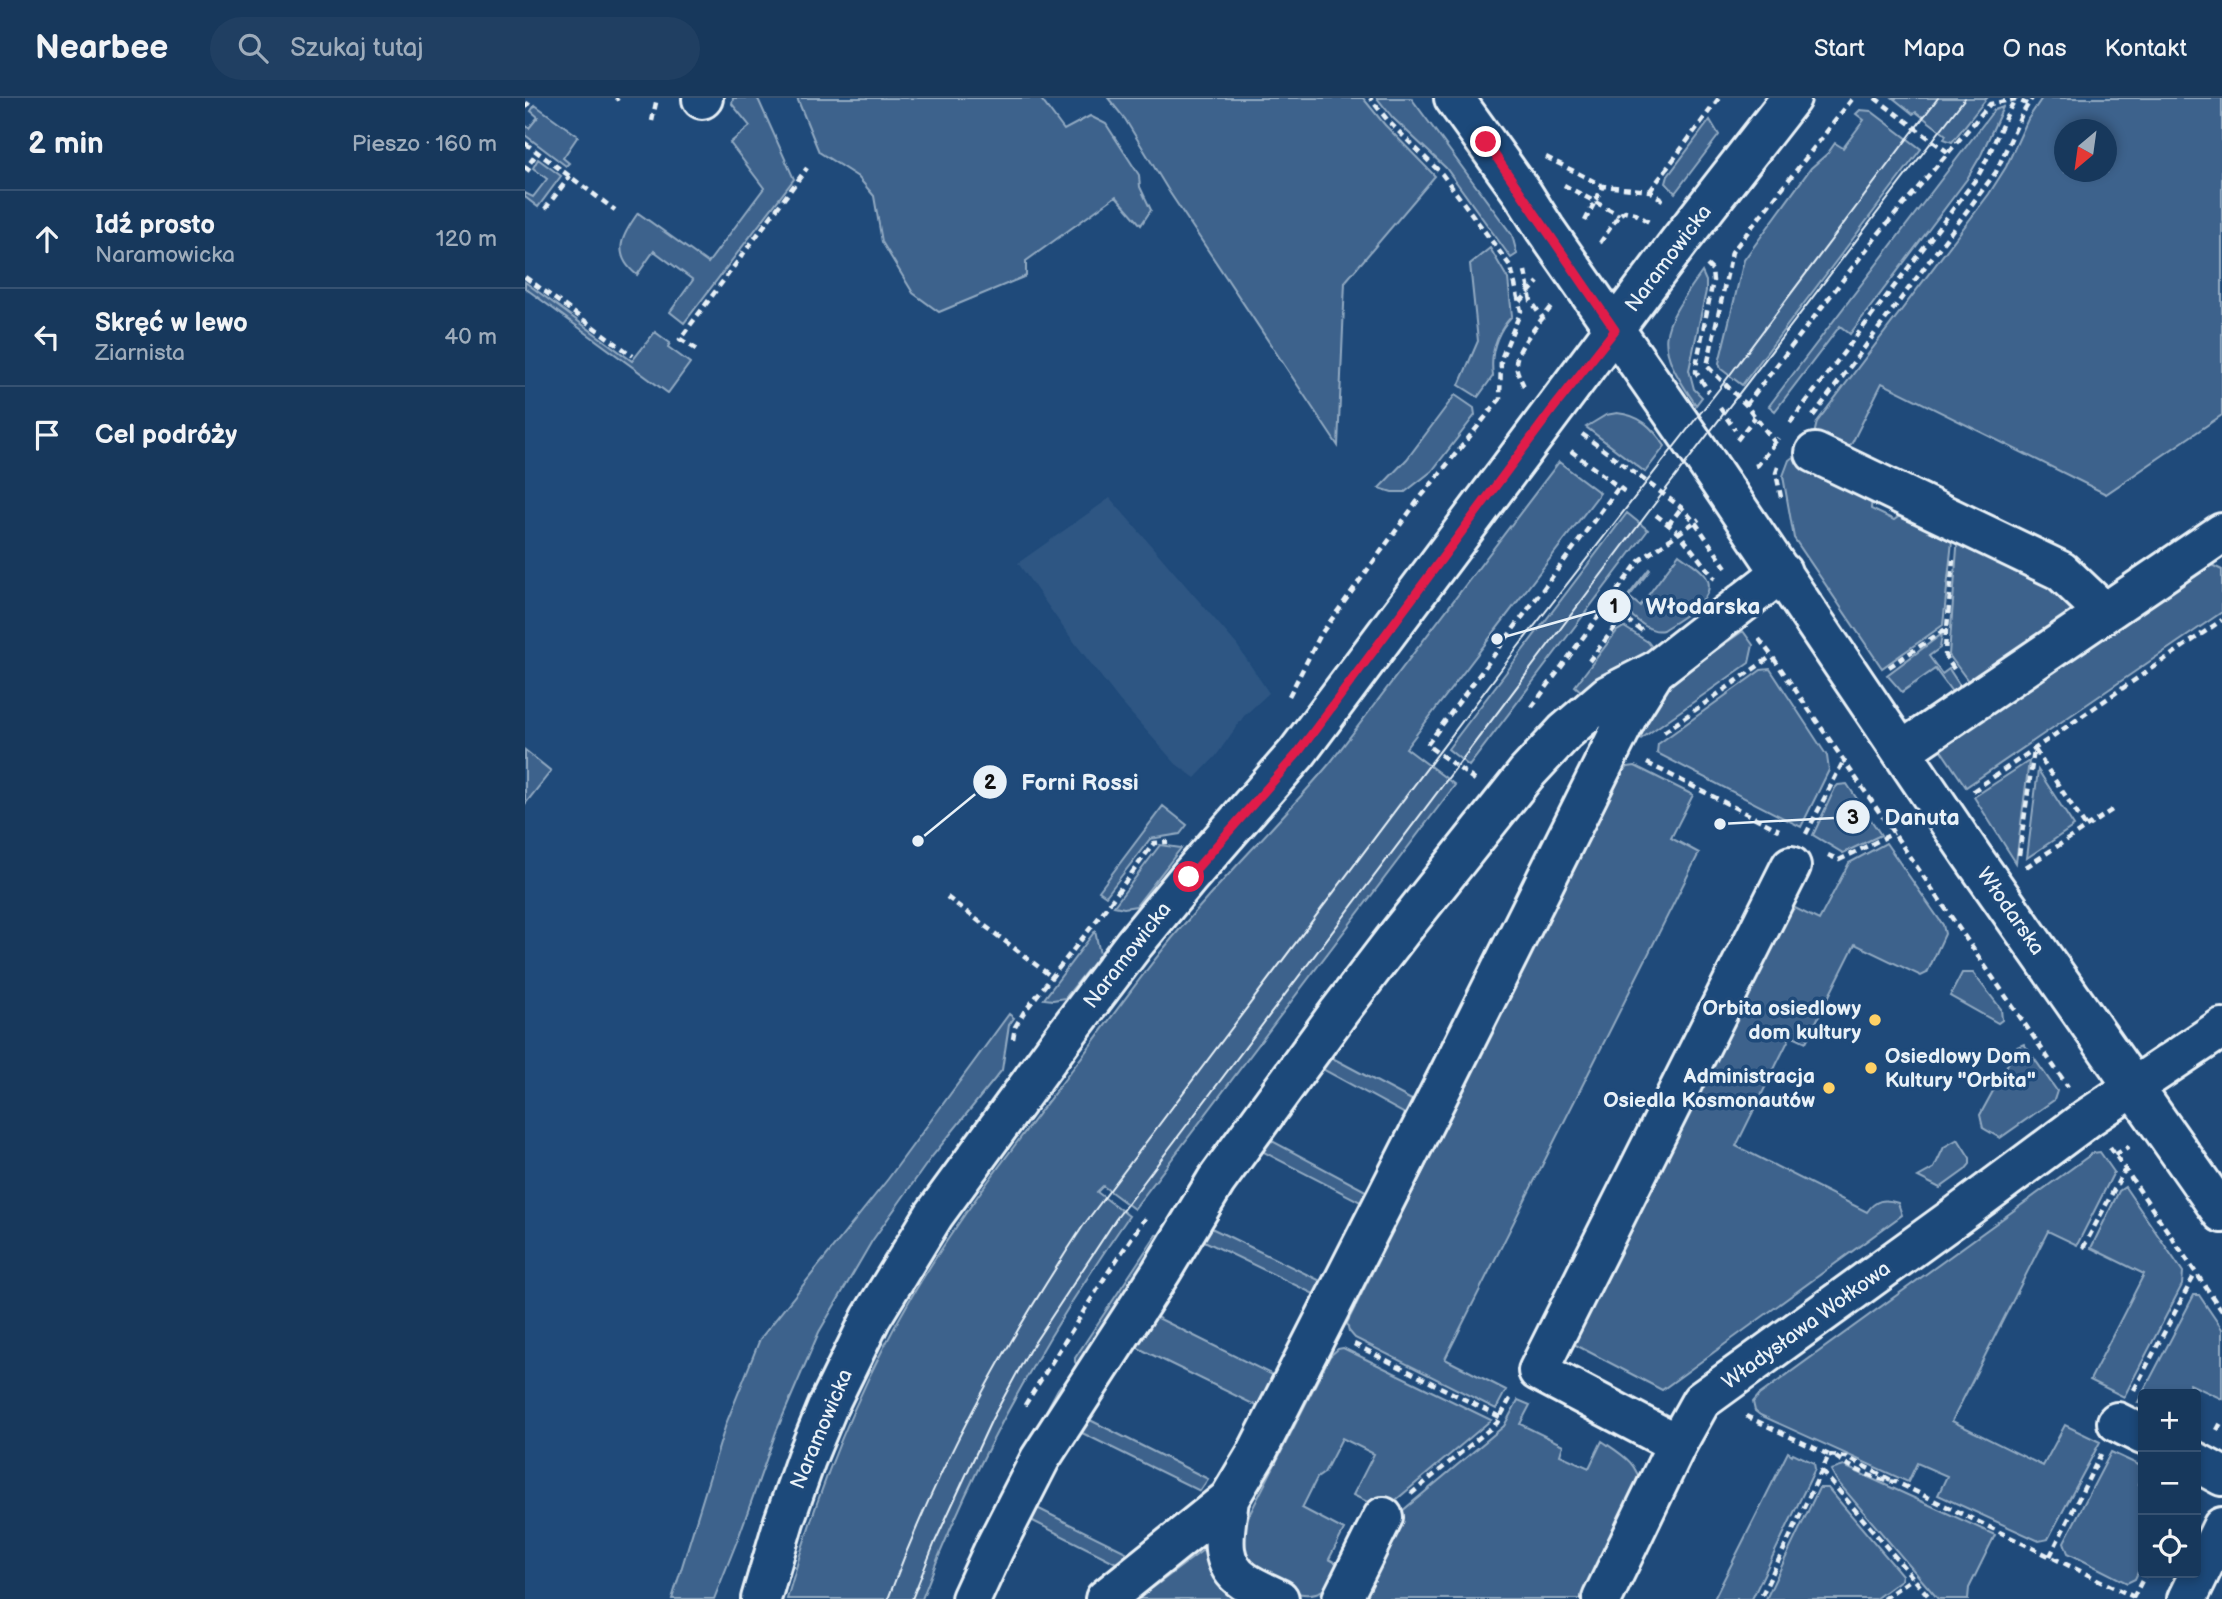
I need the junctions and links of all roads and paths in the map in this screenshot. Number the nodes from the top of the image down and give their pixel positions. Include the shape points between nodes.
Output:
1 (657, 98) edge
2 (1370, 98) edge
3 (1454, 98) edge
4 (1719, 98) edge
5 (1791, 98) edge
6 (1853, 98) edge
7 (1875, 98) edge
8 (2016, 98) edge
9 (2032, 98) edge
10 (530, 101) dead end
11 (2027, 104) junction
12 (525, 108) edge
13 (652, 121) dead end
14 (525, 143) edge
15 (538, 152) junction
16 (1949, 153) junction
17 (1544, 156) dead end
18 (807, 168) dead end
19 (530, 171) dead end
20 (570, 176) junction
21 (1603, 186) junction
22 (1650, 191) junction
23 (1670, 205) dead end
24 (545, 209) dead end
25 (615, 210) dead end
26 (1584, 221) dead end
27 (1650, 223) dead end
28 (1609, 230) dead end
29 (1704, 262) dead end
30 (1525, 267) dead end
31 (525, 277) edge
32 (1543, 277) dead end
33 (1529, 292) junction
34 (1556, 300) dead end
35 (1519, 303) junction
36 (1543, 318) junction
37 (1615, 330) junction
38 (696, 349) dead end
39 (633, 356) dead end
40 (1531, 394) dead end
41 (1712, 398) dead end
42 (1718, 405) dead end
43 (1745, 405) junction
44 (1755, 417) junction
45 (1577, 431) dead end
46 (1739, 437) junction
47 (1775, 443) junction
48 (1732, 445) dead end
49 (1745, 446) dead end
50 (1565, 447) dead end
51 (1796, 447) junction
52 (1752, 456) dead end
53 (1619, 487) junction
54 (1628, 494) dead end
55 (1690, 498) dead end
56 (1682, 508) junction
57 (1784, 514) dead end
58 (1656, 515) dead end
59 (1957, 520) junction
60 (1695, 522) junction
61 (1668, 525) junction
62 (1679, 533) junction
63 (2222, 533) edge
64 (1783, 572) junction
65 (1732, 577) dead end
66 (1720, 585) dead end
67 (2104, 612) junction
68 (2222, 620) edge
69 (1756, 636) dead end
70 (1772, 656) junction
71 (1654, 671) junction
72 (1880, 674) dead end
73 (1286, 701) dead end
74 (1526, 715) dead end
75 (1655, 738) dead end
76 (1903, 750) junction
77 (2034, 750) junction
78 (1844, 760) junction
79 (1646, 762) dead end
80 (1481, 785) dead end
81 (1963, 797) dead end
82 (2112, 810) dead end
83 (2086, 827) junction
84 (1894, 833) junction
85 (1794, 848) junction
86 (1826, 854) dead end
87 (2018, 860) dead end
88 (2016, 873) dead end
89 (947, 897) dead end
90 (1100, 916) dead end
91 (2222, 1028) edge
92 (2135, 1088) junction
93 (2089, 1117) junction
94 (2125, 1169) junction
95 (2222, 1213) edge
96 (2083, 1248) dead end
97 (2222, 1311) edge
98 (1347, 1340) dead end
99 (1742, 1414) dead end
100 (1677, 1444) junction
101 (1829, 1455) junction
102 (2201, 1465) edge
103 (1822, 1471) junction
104 (2222, 1476) edge
105 (1229, 1499) junction
106 (1383, 1517) joint
107 (2222, 1527) edge
108 (1913, 1578) junction
109 (2143, 1578) edge
110 (2133, 1598) edge
111 (761, 1599) edge
112 (971, 1599) edge
113 (1105, 1599) edge
114 (1279, 1599) edge
115 (1342, 1599) edge
116 (1602, 1599) edge
117 (1760, 1599) edge
118 (1883, 1599) edge
119 (1931, 1599) edge
120 (2187, 1599) edge

1 - 13 path
2 - 35 path via 1443,174 1511,267
3 - 37 street, Włodarska
4 - 22 path
5 - 37 street, Naramowicka
6 - 43 path via 1732,252 1707,366
7 - 16 path
8 - 11 path
8 - 16 path via 1990,104
8 - 47 path via 1976,179
9 - 11 path
10 - 12 path
11 - 51 path via 1996,172
14 - 15 path
15 - 19 path via 526,168
15 - 20 path
16 - 43 path via 1880,232
17 - 21 path
18 - 38 path via 680,338
20 - 24 path
20 - 25 path
21 - 22 path
21 - 26 path
22 - 23 path
27 - 28 path via 1625,211
29 - 41 path via 1712,270 1713,282 1696,372
30 - 33 path
31 - 39 path
32 - 33 path
33 - 35 path
33 - 36 path
34 - 36 path
35 - 73 path via 1518,322 1501,359 1500,399 1416,503 1321,634
36 - 40 path via 1522,346 1516,364
37 - 64 street, Włodarska
37 - 111 street, Naramowicka via 1297,754 1134,944 934,1215 871,1318 828,1406 788,1509
42 - 46 path
43 - 44 path
44 - 46 path
44 - 47 path
45 - 56 path
46 - 48 path
46 - 49 path
47 - 51 path
47 - 52 path via 1758,465
50 - 53 path
51 - 57 path via 1776,473
51 - 59 street
53 - 54 path
53 - 80 path via 1427,745
55 - 56 path
56 - 60 path
56 - 61 path
58 - 61 path
59 - 67 street via 2061,571
59 - 72 path via 1947,628
60 - 62 path
60 - 65 path
61 - 62 path
62 - 66 path
62 - 74 path via 1639,561
63 - 67 street
64 - 71 street
64 - 76 street, Włodarska
67 - 76 street
68 - 77 path
69 - 70 path
70 - 75 path
70 - 78 path
71 - 105 street
71 - 112 street via 1608,695 1526,774 1339,1012 1216,1181 1051,1442
76 - 92 street, Włodarska
77 - 81 path
77 - 83 path
77 - 87 path
78 - 84 path
78 - 85 path
79 - 85 path
82 - 83 path
83 - 88 path
84 - 86 path via 1839,860
84 - 93 path
85 - 100 street via 1538,1371
89 - 90 path via 1052,977
91 - 92 street, Władysława Wołkowa
92 - 93 street, Władysława Wołkowa
92 - 95 street, Włodarska
93 - 94 path
93 - 100 street, Władysława Wołkowa via 1701,1401
94 - 96 path
94 - 97 path
98 - 106 path via 1500,1418
99 - 101 path
100 - 116 street, Władysława Wołkowa
101 - 103 path
101 - 110 path via 1896,1482
102 - 104 street
103 - 108 path
103 - 117 path
105 - 113 street
105 - 114 street via 1226,1560 1243,1581
106 - 115 street
107 - 120 street
108 - 118 path
108 - 119 path
109 - 110 path

